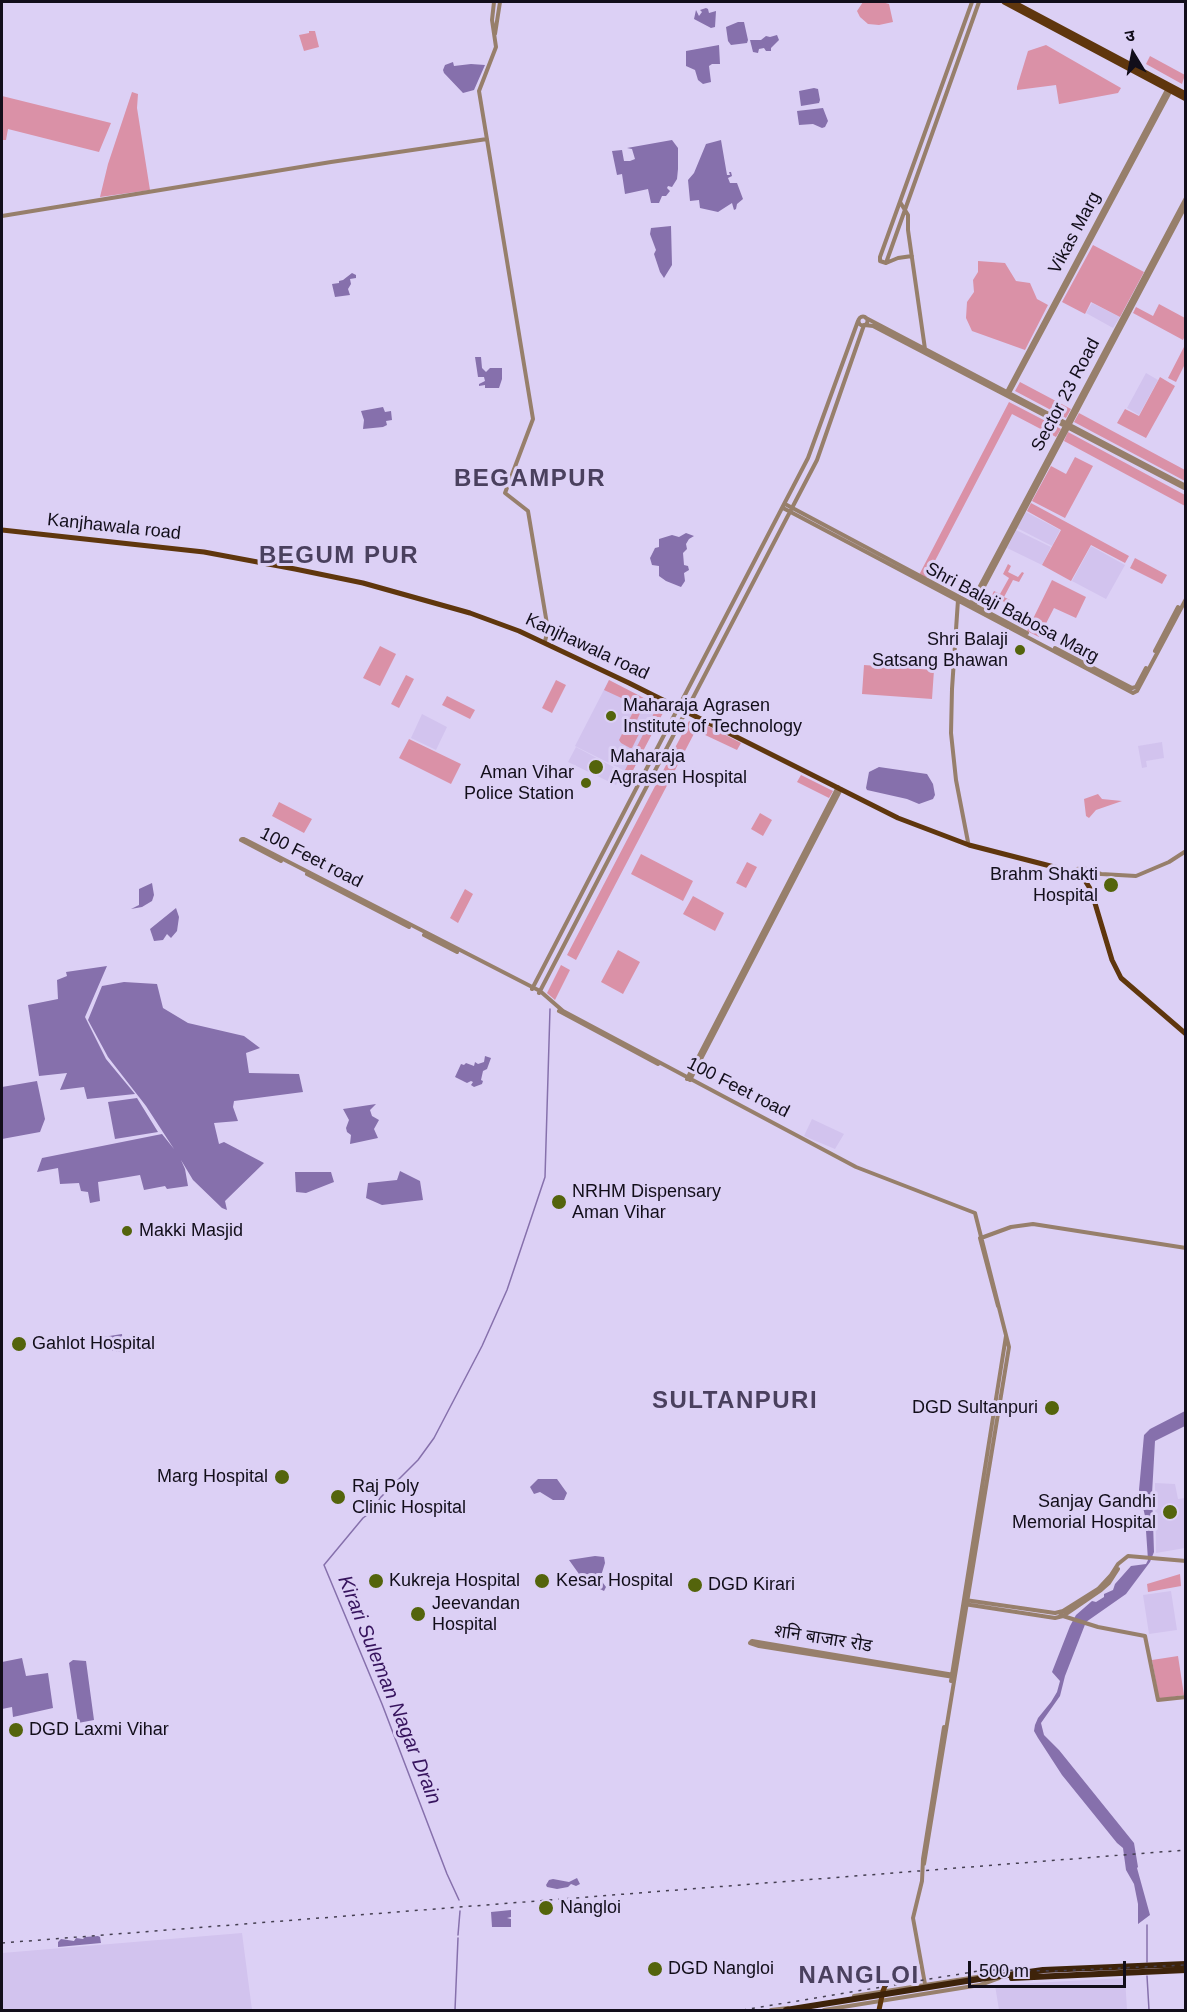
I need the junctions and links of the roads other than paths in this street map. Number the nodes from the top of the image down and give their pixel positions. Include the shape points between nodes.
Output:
1 (494, 2) edge
2 (500, 2) edge
3 (972, 2) edge
4 (979, 2) edge
5 (1004, 2) edge
6 (1013, 2) edge
7 (495, 34) junction
8 (1170, 88) junction
9 (1185, 94) edge
10 (1185, 99) edge
11 (487, 139) junction
12 (921, 143) junction
13 (927, 145) junction
14 (1185, 198) edge
15 (900, 202) junction
16 (1185, 205) edge
17 (905, 209) junction
18 (2, 216) edge
19 (912, 256) junction
20 (886, 263) junction
21 (867, 318) junction
22 (858, 321) junction
23 (872, 324) junction
24 (865, 325) junction
25 (925, 351) junction
26 (1007, 394) junction
27 (1067, 425) junction
28 (1185, 487) edge
29 (784, 506) junction
30 (791, 509) junction
31 (2, 529) edge
32 (1185, 593) edge
33 (958, 598) junction
34 (1185, 599) edge
35 (972, 605) junction
36 (544, 641) junction
37 (678, 706) junction
38 (687, 710) junction
39 (672, 718) junction
40 (680, 722) junction
41 (840, 788) junction
42 (968, 842) junction
43 (1185, 851) edge
44 (1074, 872) junction
45 (532, 989) junction
46 (539, 992) junction
47 (1185, 1032) edge
48 (688, 1079) junction
49 (982, 1239) junction
50 (1185, 1249) edge
51 (1185, 1561) edge
52 (966, 1602) junction
53 (1061, 1614) junction
54 (954, 1676) junction
55 (1185, 1697) edge
56 (1185, 1964) edge
57 (1158, 1968) junction
58 (1143, 1969) junction
59 (1185, 1970) edge
60 (989, 1977) junction
61 (1000, 1978) junction
62 (980, 1980) junction
63 (925, 1984) junction
64 (884, 1991) junction
65 (883, 2001) junction
66 (771, 2010) edge
67 (786, 2010) edge
68 (806, 2010) edge
69 (824, 2010) edge
70 (881, 2010) edge

1 - 7 street
2 - 7 street
3 - 12 street
4 - 13 street
5 - 8 main road
6 - 8 main road
7 - 11 street via 495,49 479,91
8 - 9 main road
8 - 10 main road
8 - 26 street, Vikas Marg
11 - 18 street
11 - 36 street via 533,419 506,493 528,511 548,630
12 - 13 street
12 - 15 street
13 - 17 street
14 - 27 street, Sector 23 Road
15 - 17 street
15 - 20 street via 880,257
16 - 27 street, Sector 23 Road
17 - 19 street
17 - 20 street
19 - 20 street
19 - 25 street
21 - 22 street
21 - 23 street
21 - 24 street
22 - 24 street
22 - 29 street via 810,453
23 - 24 street
23 - 25 street
24 - 30 street via 817,460
25 - 26 street
26 - 27 street
27 - 28 street
27 - 35 street, Sector 23 Road
29 - 30 street, Shri Balaji Babosa Marg
29 - 37 street
30 - 33 street, Shri Balaji Babosa Marg
30 - 38 street
31 - 36 main road, Kanjhawala road via 204,549 336,574 468,610
31 - 37 main road, Kanjhawala road via 204,552 363,584 491,620
32 - 35 street, Shri Balaji Babosa Marg via 1134,688
33 - 35 street, Shri Balaji Babosa Marg
33 - 42 street via 951,733
34 - 35 street, Shri Balaji Babosa Marg via 1134,693
36 - 37 main road, Kanjhawala road
37 - 38 main road, Kanjhawala road
37 - 39 street
38 - 40 street
38 - 41 main road, Kanjhawala road
39 - 40 street
39 - 45 street
40 - 46 street
41 - 42 main road, Kanjhawala road
41 - 44 main road, Kanjhawala road via 898,818 951,838
41 - 48 street
42 - 44 main road, Kanjhawala road
43 - 44 street via 1136,876 1083,868
44 - 47 main road, Kanjhawala road via 1085,877 1095,892 1113,955 1125,978
45 - 45 street, 100 Feet road via 243,842 241,839 255,844
45 - 46 street, 100 Feet road
46 - 48 street, 100 Feet road via 562,1011
48 - 49 street, 100 Feet road via 865,1171 975,1213
49 - 50 street via 1011,1227 1033,1224
49 - 52 street via 1006,1335
51 - 53 street via 1128,1556 1098,1589
52 - 53 street
52 - 54 street
53 - 55 street via 1147,1638 1157,1699
54 - 54 street, शनि बाजार रोड via 759,1646 750,1642
54 - 63 street via 913,1918
56 - 57 highway
57 - 58 highway
57 - 59 highway
58 - 60 highway via 1043,1971
58 - 61 highway
60 - 62 highway
60 - 63 street
61 - 62 highway
61 - 65 street via 980,1985
62 - 67 highway, bridge
62 - 68 highway, bridge
63 - 64 street
64 - 65 main road
64 - 66 street
65 - 69 street
65 - 70 main road

